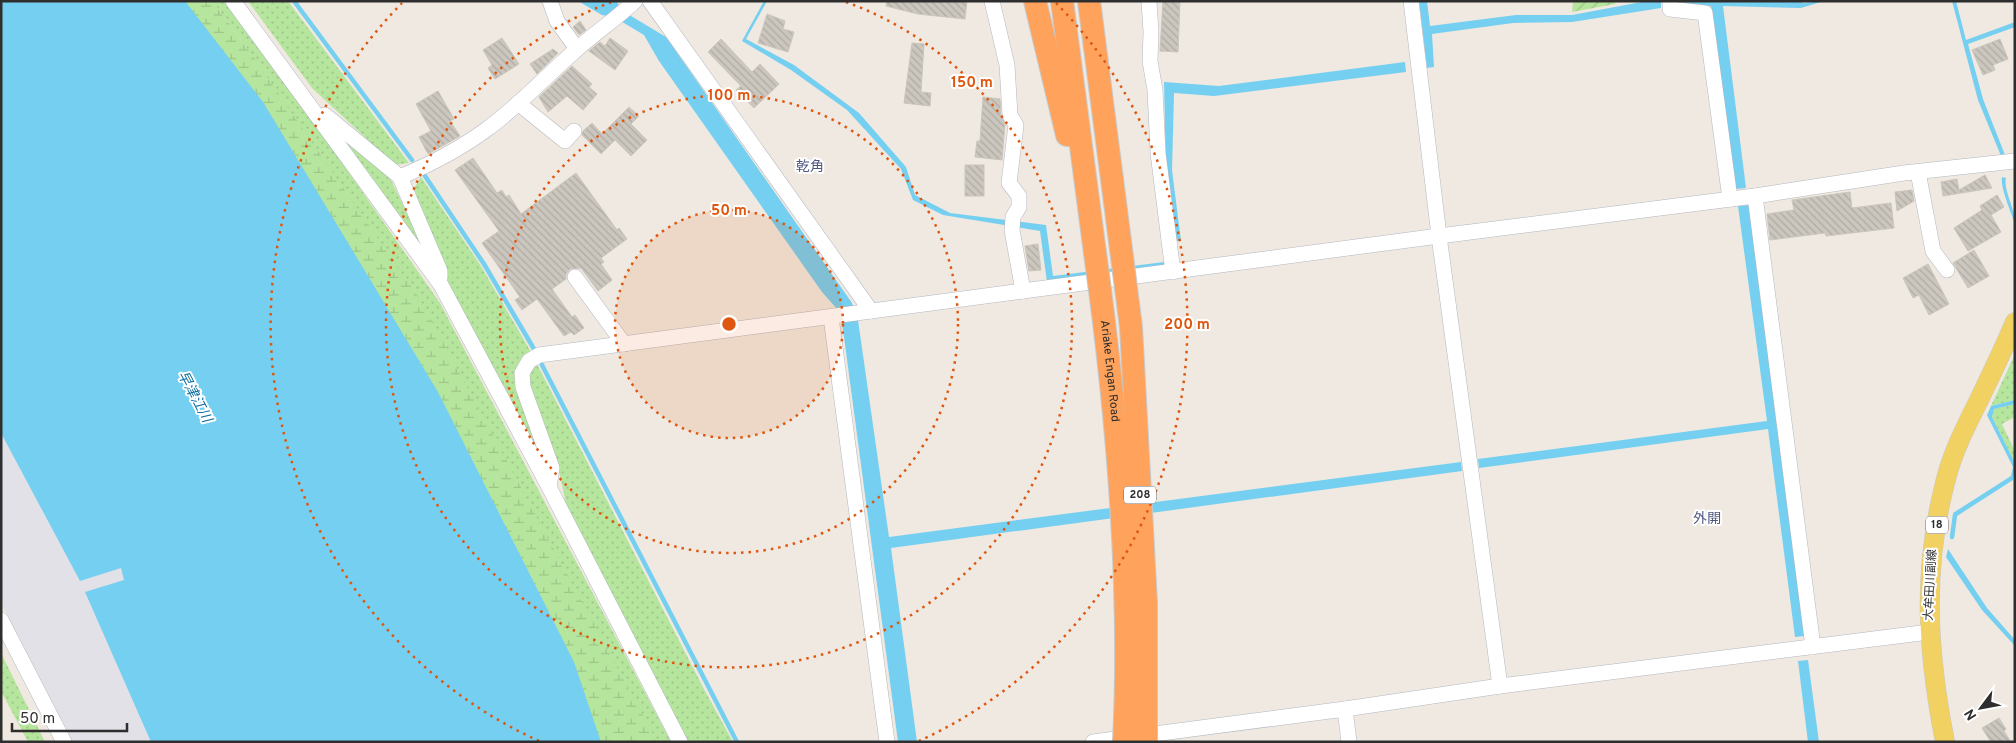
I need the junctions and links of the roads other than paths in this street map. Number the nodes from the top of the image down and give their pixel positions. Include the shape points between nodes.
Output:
1 (233, 1) edge
2 (550, 1) edge
3 (650, 1) edge
4 (992, 1) edge
5 (1035, 1) edge
6 (1062, 1) edge
7 (1089, 1) edge
8 (1102, 1) edge
9 (1149, 1) edge
10 (1411, 1) edge
11 (1670, 1) edge
12 (632, 4) edge
13 (576, 49) junction
14 (307, 100) junction
15 (518, 103) junction
16 (574, 131) dead end
17 (2015, 161) edge
18 (1918, 172) junction
19 (400, 177) junction
20 (1755, 196) junction
21 (1730, 199) junction
22 (1115, 206) junction
23 (1091, 221) junction
24 (1439, 236) junction
25 (1947, 270) dead end
26 (1173, 272) junction
27 (575, 277) dead end
28 (441, 285) junction
29 (1023, 291) junction
30 (866, 312) junction
31 (833, 317) junction
32 (2015, 322) edge
33 (624, 344) junction
34 (549, 487) junction
35 (1, 620) edge
36 (1929, 632) junction
37 (1813, 647) junction
38 (1500, 686) junction
39 (1345, 710) junction
40 (64, 742) edge
41 (680, 742) edge
42 (887, 742) edge
43 (1093, 742) edge
44 (1124, 742) edge
45 (1146, 742) edge
46 (1349, 742) edge
47 (1945, 742) edge

1 - 14 street
2 - 13 street via 557,21
3 - 30 street
4 - 29 street via 1007,65 1010,115 1016,124 1010,183 1019,196 1020,207 1013,223
5 - 23 highway
6 - 23 highway, Ariake Engan Road / 208
7 - 22 highway, Ariake Engan Road / 208
8 - 22 highway via 1102,41
9 - 26 street via 1150,61 1158,153
10 - 24 street
11 - 21 street via 1670,9 1705,14
12 - 13 street
13 - 15 street
14 - 19 street
14 - 28 street
15 - 16 street via 565,141
15 - 19 street via 487,129 436,162
17 - 18 street
18 - 20 street
18 - 25 street via 1933,251
19 - 28 street via 440,270
20 - 21 street
20 - 37 street
21 - 24 street
22 - 45 highway, Ariake Engan Road / 208, bridge via 1131,327 1146,603
23 - 44 highway, Ariake Engan Road / 208, bridge via 1118,462 1125,604
24 - 26 street
24 - 38 street
26 - 29 street
27 - 33 street
28 - 34 street
29 - 30 street
30 - 31 street
31 - 33 street
31 - 42 street
32 - 36 main road, 大牟田川副線 / 18 via 1961,436 1946,478 1932,551
33 - 34 street via 539,355 529,361 522,373 523,387 552,468
34 - 41 street
35 - 40 street
36 - 37 street
36 - 47 main road, 大牟田川副線 / 18
37 - 38 street
38 - 39 street
39 - 43 street
39 - 46 street

